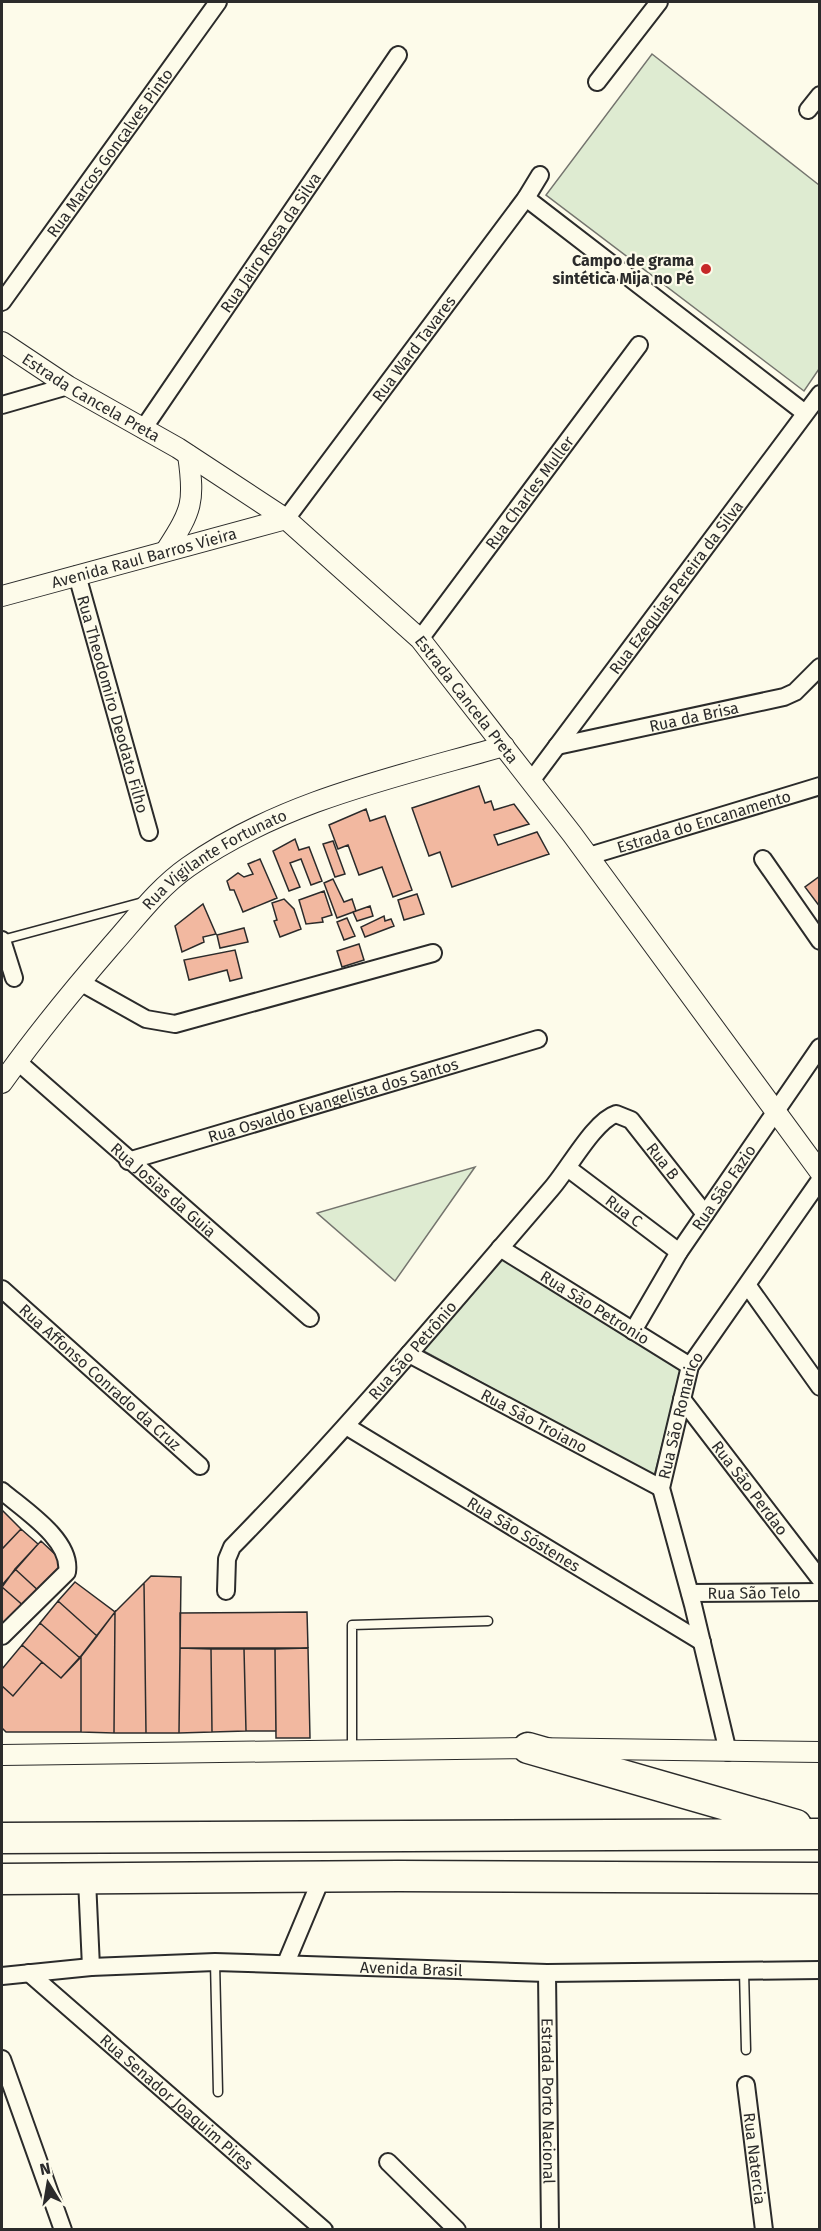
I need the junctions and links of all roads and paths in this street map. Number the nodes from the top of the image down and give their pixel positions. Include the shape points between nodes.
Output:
1 (218, 2) edge
2 (659, 2) edge
3 (398, 55) dead end
4 (597, 82) dead end
5 (819, 95) edge
6 (808, 110) dead end
7 (540, 175) dead end
8 (526, 198) junction
9 (2, 302) edge
10 (2, 342) edge
11 (639, 345) dead end
12 (68, 386) junction
13 (819, 394) edge
14 (2, 405) edge
15 (805, 413) junction
16 (143, 429) junction
17 (188, 455) junction
18 (286, 519) junction
19 (167, 549) junction
20 (77, 575) junction
21 (2, 596) edge
22 (420, 639) junction
23 (819, 668) edge
24 (504, 746) junction
25 (557, 746) junction
26 (531, 781) junction
27 (819, 786) edge
28 (149, 832) dead end
29 (589, 856) junction
30 (763, 859) dead end
31 (150, 900) junction
32 (2, 940) edge
33 (819, 942) edge
34 (433, 953) dead end
35 (14, 978) dead end
36 (80, 982) junction
37 (538, 1039) dead end
38 (819, 1047) edge
39 (17, 1061) junction
40 (2, 1083) edge
41 (774, 1110) junction
42 (616, 1114) joint
43 (128, 1161) junction
44 (569, 1169) junction
45 (819, 1172) edge
46 (819, 1180) edge
47 (705, 1214) junction
48 (500, 1248) junction
49 (679, 1252) junction
50 (747, 1286) junction
51 (2, 1289) edge
52 (310, 1318) dead end
53 (633, 1331) junction
54 (409, 1354) junction
55 (690, 1366) junction
56 (819, 1387) edge
57 (682, 1399) junction
58 (346, 1426) junction
59 (200, 1466) dead end
60 (661, 1488) junction
61 (2, 1491) edge
62 (819, 1579) edge
63 (226, 1591) dead end
64 (819, 1592) edge
65 (690, 1593) junction
66 (488, 1622) dead end
67 (2, 1636) edge
68 (702, 1642) junction
69 (528, 1748) junction
70 (352, 1750) junction
71 (728, 1752) junction
72 (819, 1752) edge
73 (2, 1755) edge
74 (819, 1833) edge
75 (2, 1838) edge
76 (322, 1877) junction
77 (819, 1878) edge
78 (2, 1879) edge
79 (87, 1880) junction
80 (215, 1962) junction
81 (286, 1963) junction
82 (91, 1966) junction
83 (819, 1970) edge
84 (744, 1971) junction
85 (548, 1972) junction
86 (30, 1973) junction
87 (2, 1976) edge
88 (746, 2050) dead end
89 (2, 2059) edge
90 (746, 2085) dead end
91 (218, 2092) dead end
92 (388, 2162) dead end
93 (63, 2229) edge
94 (324, 2229) edge
95 (457, 2229) edge
96 (550, 2229) edge
97 (764, 2229) edge

1 - 9 street, Rua Marcos Gonçalves Pinto
2 - 4 street
3 - 16 street, Rua Jairo Rosa da Silva
5 - 6 street
7 - 8 street, Rua Ward Tavares
8 - 15 street
8 - 18 street, Rua Ward Tavares
10 - 12 street, Estrada Cancela Preta
11 - 22 street, Rua Charles Muller
12 - 14 street
12 - 16 street, Estrada Cancela Preta
13 - 15 street, Rua Ezequias Pereira da Silva
15 - 25 street, Rua Ezequias Pereira da Silva
16 - 17 street, Estrada Cancela Preta
17 - 18 street, Estrada Cancela Preta
17 - 19 street via 191,502 187,518
18 - 19 street, Avenida Raul Barros Vieira
18 - 22 street, Estrada Cancela Preta
19 - 20 street, Avenida Raul Barros Vieira
20 - 21 street, Avenida Raul Barros Vieira
20 - 28 street, Rua Theodomiro Deodato Filho
22 - 24 street, Estrada Cancela Preta
23 - 25 street, Rua da Brisa via 801,687 784,697
24 - 26 street, Estrada Cancela Preta
24 - 31 street, Rua Vigilante Fortunato via 298,808 241,835 187,868
25 - 26 street, Rua Ezequias Pereira da Silva
26 - 29 street, Estrada Cancela Preta
27 - 29 street, Estrada do Encanamento
29 - 41 street, Estrada Cancela Preta
30 - 33 street
31 - 32 lane
31 - 36 street, Rua Vigilante Fortunato
32 - 35 street
34 - 36 street via 175,1024 146,1018
36 - 39 street, Rua Vigilante Fortunato
37 - 43 street, Rua Osvaldo Evangelista dos Santos
38 - 41 street, Rua São Fazio
39 - 40 street, Rua Vigilante Fortunato
39 - 43 street, Rua Josias da Guia
41 - 45 street, Estrada Cancela Preta
41 - 47 street, Rua São Fazio
42 - 44 street, Rua São Petrônio via 603,1121
42 - 47 street, Rua B via 631,1120
43 - 52 street, Rua Josias da Guia
44 - 48 street, Rua São Petrônio
44 - 49 street, Rua C
46 - 50 street, Rua São Romarico
47 - 49 street, Rua São Fazio
48 - 53 street, Rua São Petronio
48 - 54 street, Rua São Petrônio
49 - 53 street, Rua São Fazio
50 - 55 street, Rua São Romarico
50 - 56 street
51 - 59 street, Rua Affonso Conrado da Cruz
53 - 55 street, Rua São Petronio
54 - 58 street, Rua São Petrônio
54 - 60 street, Rua São Troiano
55 - 57 street, Rua São Romarico
57 - 60 street, Rua São Romarico
57 - 62 street, Rua São Perdao
58 - 63 street, Rua São Petrônio via 232,1546 227,1559
58 - 68 street, Rua São Sóstenes
60 - 65 street, Rua São Romarico
61 - 67 street via 60,1542 69,1563 67,1572
64 - 65 street, Rua São Telo
65 - 68 street, Rua São Romarico
66 - 70 lane via 352,1625
68 - 71 street, Rua São Romarico
69 - 70 street
69 - 71 street
69 - 74 highway
70 - 73 street
71 - 72 street
74 - 75 highway
76 - 77 highway
76 - 79 highway
76 - 81 street
78 - 79 highway
79 - 82 street
80 - 81 street, Avenida Brasil
80 - 82 street, Avenida Brasil
80 - 91 lane
81 - 85 street, Avenida Brasil
82 - 86 street, Avenida Brasil
83 - 84 street, Avenida Brasil
84 - 85 street, Avenida Brasil
84 - 88 lane
85 - 96 street, Estrada Porto Nacional
86 - 87 street, Avenida Brasil
86 - 94 street, Rua Senador Joaquim Pires
89 - 93 street
90 - 97 street, Rua Natercia
92 - 95 street

